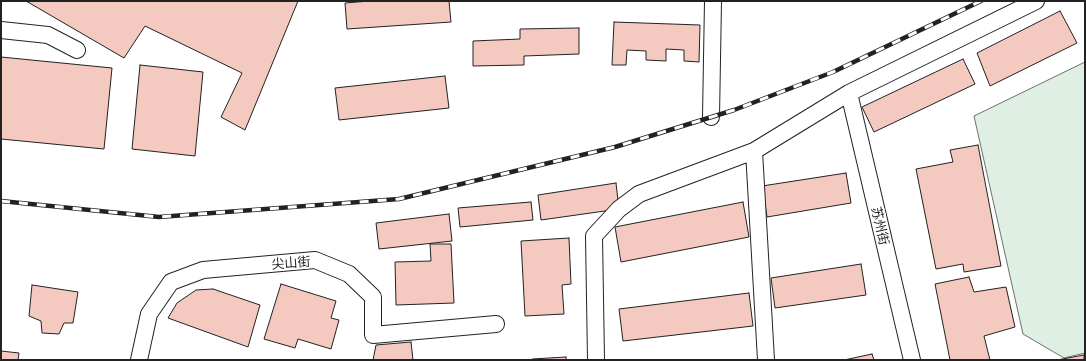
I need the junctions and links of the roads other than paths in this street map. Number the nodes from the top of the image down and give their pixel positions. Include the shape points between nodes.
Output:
1 (713, 1) edge
2 (1036, 1) edge
3 (1, 30) edge
4 (78, 50) dead end
5 (849, 93) junction
6 (711, 117) dead end
7 (754, 151) junction
8 (496, 324) dead end
9 (139, 360) edge
10 (596, 360) edge
11 (766, 360) edge
12 (912, 360) edge

1 - 6 street
2 - 5 street
3 - 4 street via 48,35
5 - 7 street
5 - 12 street, 苏州街
7 - 10 street via 639,194 619,209 594,236
7 - 11 street
8 - 9 street, 尖山街 via 373,335 373,297 349,274 315,260 203,270 171,282 149,314

